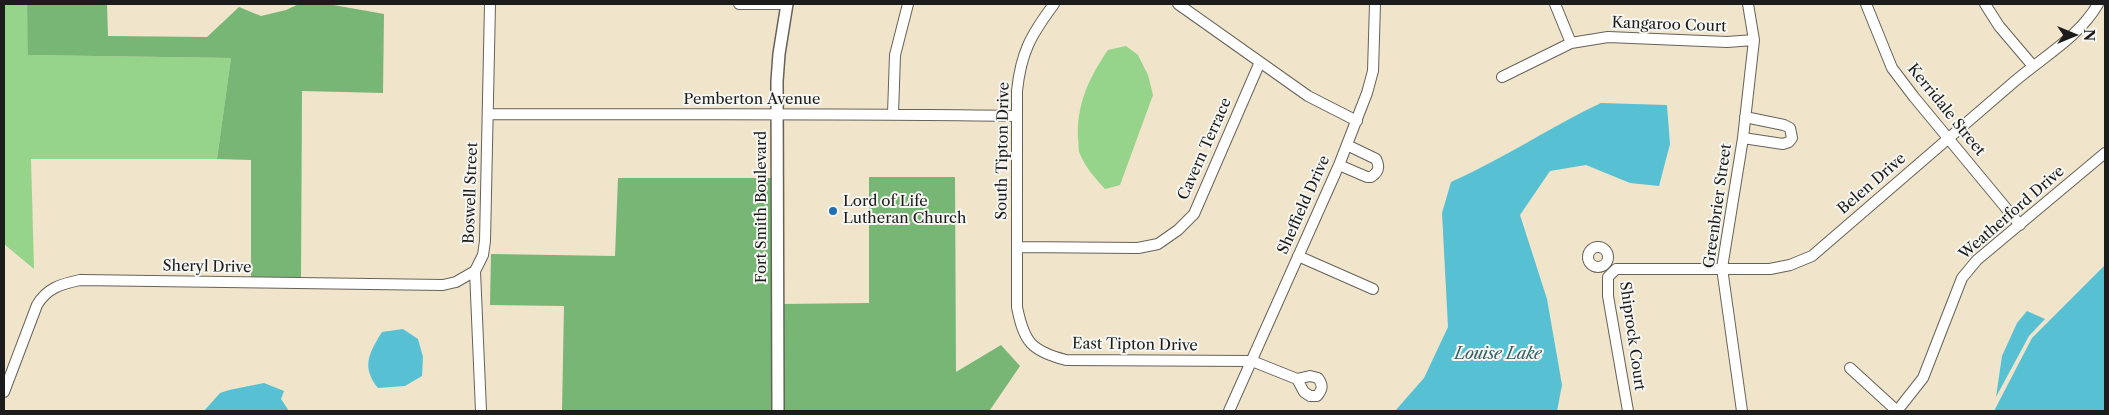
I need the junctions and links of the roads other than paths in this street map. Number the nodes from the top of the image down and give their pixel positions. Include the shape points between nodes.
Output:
1 (490, 4) edge
2 (739, 4) edge
3 (787, 4) edge
4 (908, 4) edge
5 (1054, 4) edge
6 (1178, 4) edge
7 (1375, 4) edge
8 (1555, 4) edge
9 (1748, 4) edge
10 (1866, 4) edge
11 (1985, 4) edge
12 (2098, 4) edge
13 (1754, 40) junction
14 (1571, 43) junction
15 (1260, 62) junction
16 (2032, 66) junction
17 (1502, 77) dead end
18 (489, 114) junction
19 (893, 114) junction
20 (776, 116) junction
21 (1016, 116) junction
22 (1745, 117) junction
23 (1357, 121) junction
24 (1743, 138) junction
25 (1949, 138) junction
26 (1347, 145) junction
27 (2105, 153) edge
28 (1339, 165) junction
29 (2020, 224) junction
30 (1017, 247) junction
31 (1298, 256) junction
32 (1722, 268) junction
33 (1611, 269) joint
34 (475, 271) junction
35 (1373, 289) dead end
36 (1252, 362) junction
37 (1850, 368) dead end
38 (1297, 379) dead end
39 (4, 392) edge
40 (481, 411) edge
41 (778, 411) edge
42 (1229, 411) edge
43 (1628, 411) edge
44 (1742, 411) edge
45 (1897, 411) edge

1 - 18 street, Boswell Street
2 - 3 street
3 - 20 street, Fort Smith Boulevard via 778,54
4 - 19 street via 895,55
5 - 21 street, South Tipton Drive via 1026,47 1019,69
6 - 15 street
7 - 23 street, Sheffield Drive via 1373,71
8 - 14 street
9 - 13 street, Greenbrier Street
10 - 25 street, Kerridale Street via 1892,68
11 - 16 street
12 - 16 street, Belen Drive via 2079,30
13 - 14 street, Kangaroo Court via 1727,42 1608,37
13 - 22 street, Greenbrier Street
14 - 17 street, Kangaroo Court
15 - 23 street via 1308,96
15 - 30 street, Cavern Terrace via 1194,214 1178,230 1158,244 1138,248
16 - 25 street, Belen Drive
18 - 20 street, Pemberton Avenue
18 - 34 street, Boswell Street via 485,241 483,255
19 - 20 street, Pemberton Avenue
19 - 21 street, Pemberton Avenue
20 - 41 street, Fort Smith Boulevard
21 - 30 street, South Tipton Drive
22 - 24 street, Greenbrier Street
22 - 24 street via 1784,125 1790,128 1792,138 1783,144
23 - 26 street, Sheffield Drive
24 - 32 street, Greenbrier Street
25 - 29 street, Kerridale Street
25 - 32 street, Belen Drive via 1812,256 1770,269
26 - 28 street, Sheffield Drive
26 - 28 street via 1376,159 1378,171 1367,177
27 - 29 street, Weatherford Drive
28 - 31 street, Sheffield Drive
29 - 45 street, Weatherford Drive via 1977,260 1962,278 1923,378
30 - 36 street, East Tipton Drive via 1017,307 1022,332 1036,348 1049,355 1066,360
31 - 35 street
31 - 36 street, Sheffield Drive
32 - 33 street, Belen Drive
32 - 44 street, Greenbrier Street
33 - 43 street, Shiprock Court via 1608,296
34 - 39 street, Sheryl Drive via 443,285 80,280 62,284 42,296
34 - 40 street, Boswell Street
36 - 38 street
36 - 42 street, Sheffield Drive
37 - 45 street

